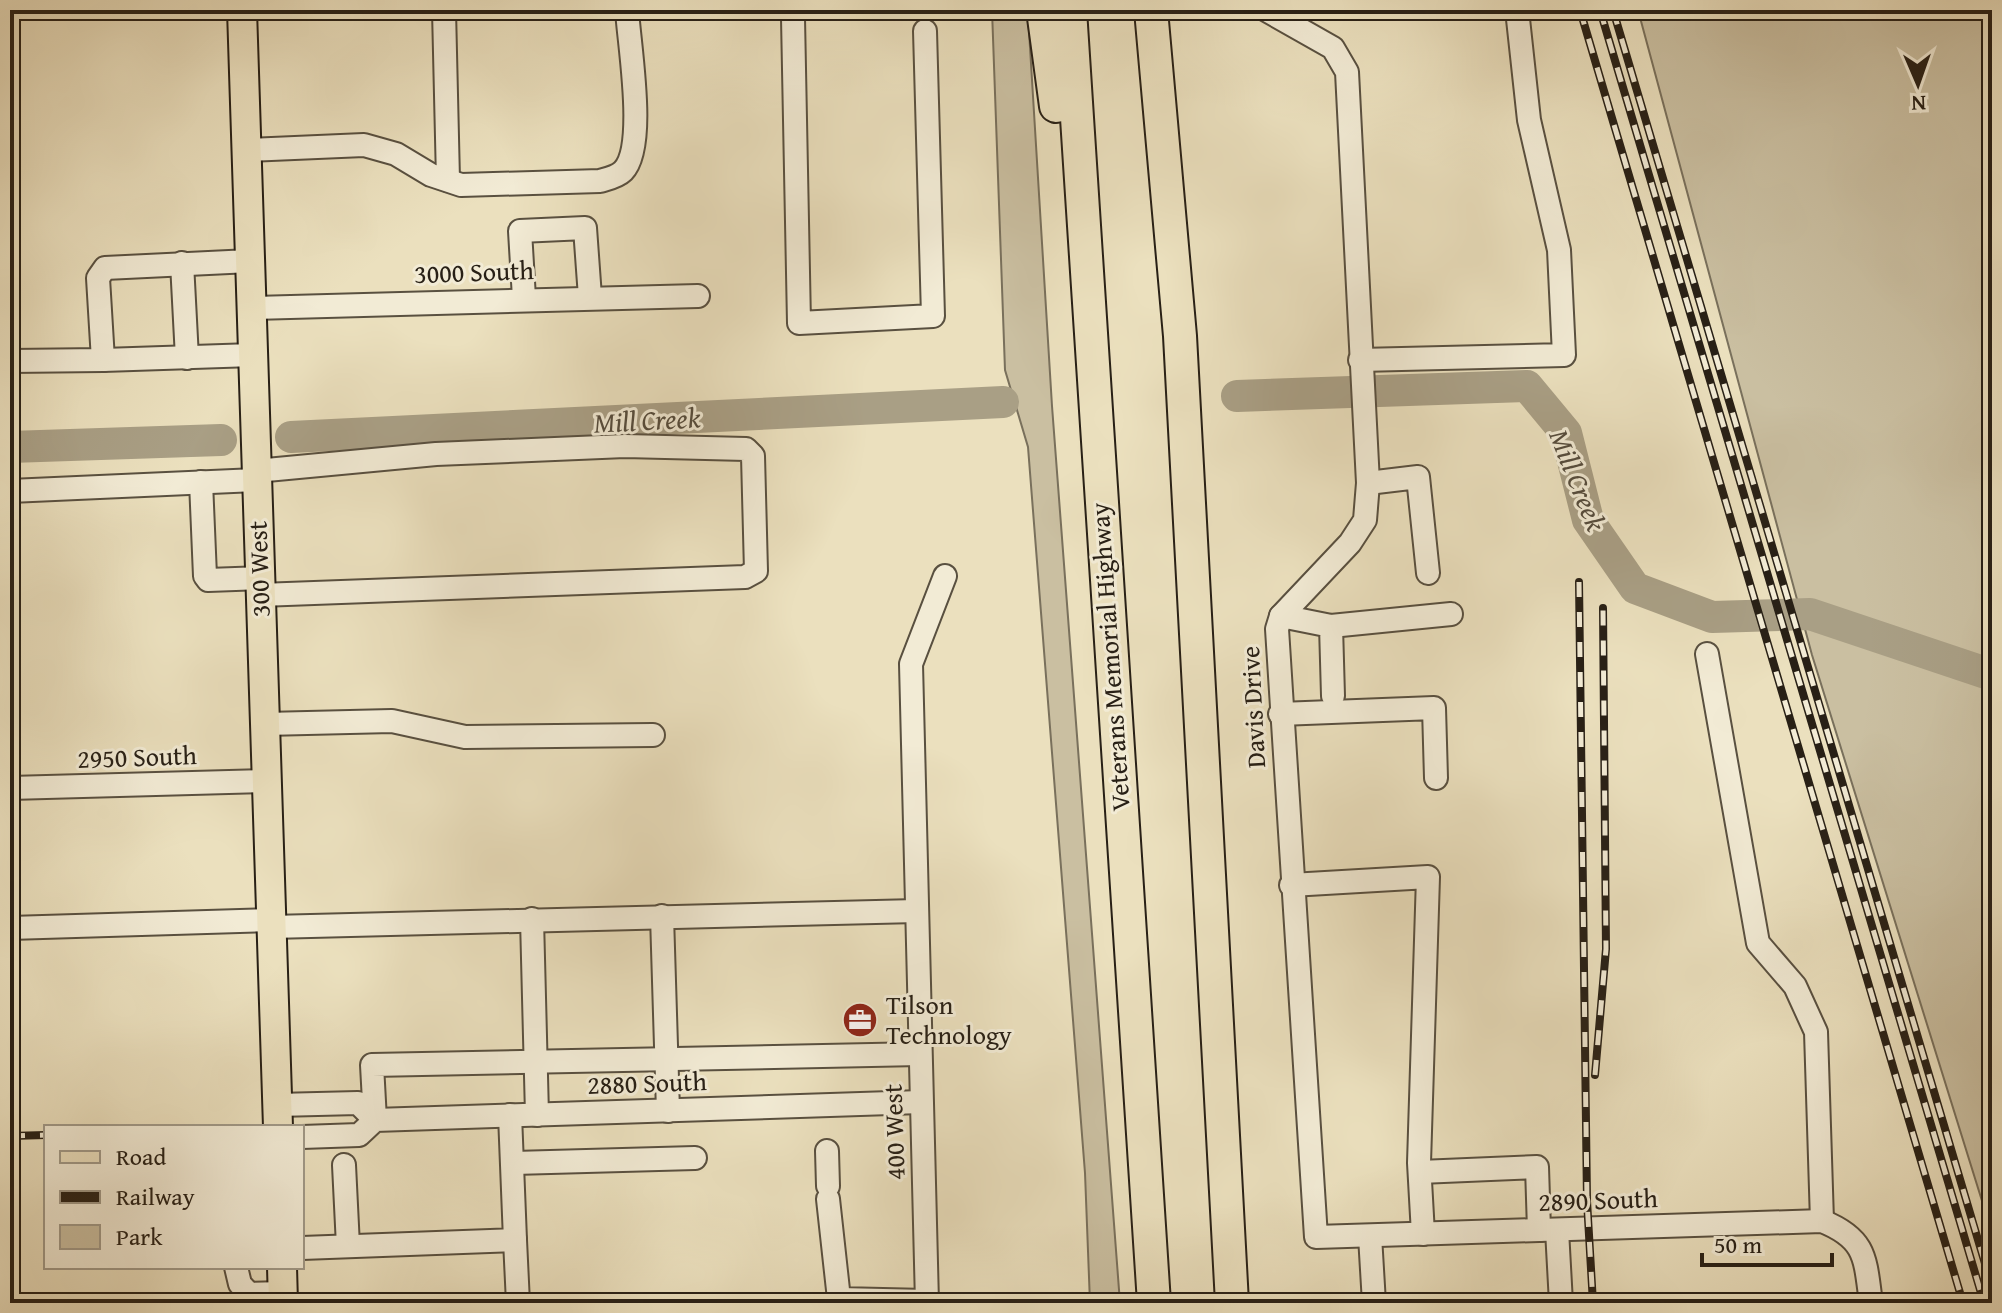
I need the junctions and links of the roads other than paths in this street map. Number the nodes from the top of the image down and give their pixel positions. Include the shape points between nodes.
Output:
1 (242, 10) edge
2 (444, 10) edge
3 (627, 10) edge
4 (789, 10) edge
5 (1043, 10) edge
6 (1070, 10) edge
7 (1151, 10) edge
8 (1166, 10) edge
9 (1266, 10) edge
10 (1518, 19) dead end
11 (925, 31) dead end
12 (246, 150) junction
13 (448, 180) junction
14 (250, 261) junction
15 (182, 263) junction
16 (698, 296) dead end
17 (590, 297) junction
18 (524, 298) junction
19 (252, 308) junction
20 (1180, 336) junction
21 (1089, 347) junction
22 (253, 355) junction
23 (187, 358) junction
24 (103, 360) junction
25 (10, 361) edge
26 (1360, 368) junction
27 (256, 475) junction
28 (201, 482) junction
29 (1368, 483) junction
30 (10, 491) edge
31 (1428, 573) dead end
32 (945, 576) dead end
33 (260, 586) junction
34 (1451, 614) dead end
35 (1281, 616) junction
36 (1331, 626) junction
37 (1707, 654) dead end
38 (1333, 696) dead end
39 (1280, 714) junction
40 (265, 724) junction
41 (653, 735) dead end
42 (1436, 778) dead end
43 (266, 781) junction
44 (10, 788) edge
45 (1291, 885) junction
46 (917, 911) junction
47 (662, 916) junction
48 (532, 919) junction
49 (271, 924) junction
50 (10, 928) edge
51 (920, 1054) junction
52 (666, 1059) junction
53 (536, 1062) junction
54 (921, 1102) junction
55 (668, 1111) junction
56 (510, 1115) junction
57 (537, 1115) junction
58 (278, 1116) edge
59 (375, 1120) junction
60 (304, 1137) edge
61 (827, 1151) dead end
62 (695, 1158) dead end
63 (514, 1163) junction
64 (344, 1165) dead end
65 (1420, 1172) junction
66 (1822, 1221) junction
67 (1548, 1230) junction
68 (1423, 1234) junction
69 (1370, 1236) junction
70 (1316, 1237) joint
71 (515, 1240) junction
72 (348, 1246) junction
73 (304, 1248) edge
74 (236, 1269) edge
75 (283, 1288) edge
76 (927, 1302) edge
77 (518, 1303) edge
78 (1154, 1303) edge
79 (1232, 1303) edge
80 (1374, 1303) edge
81 (1561, 1303) edge
82 (1871, 1303) edge

1 - 12 main road, 300 West
2 - 13 street
3 - 13 street via 635,142 623,171 600,181 461,185
4 - 11 street via 799,323 933,316
5 - 21 highway
6 - 21 highway, Veterans Memorial Highway
7 - 20 highway
8 - 20 highway
9 - 26 street, Davis Drive via 1333,48 1347,72
10 - 26 street via 1529,120 1559,250 1564,355
12 - 13 street via 364,145
12 - 14 main road, 300 West
14 - 15 street
14 - 19 main road, 300 West
15 - 23 street
15 - 24 street via 100,272
16 - 17 street, 3000 South
17 - 18 street, 3000 South
17 - 18 street via 585,228 520,231
18 - 19 street, 3000 South
19 - 22 main road, 300 West
20 - 79 highway
21 - 78 highway, Veterans Memorial Highway
22 - 23 street
22 - 27 main road, 300 West
23 - 24 street
24 - 25 street
26 - 29 street, Davis Drive
27 - 28 street
27 - 33 main road, 300 West
27 - 33 street via 436,454 625,446 746,449 753,456 757,554 756,571 745,577
28 - 30 street
28 - 33 street via 205,576
29 - 31 street via 1418,477
29 - 35 street, Davis Drive via 1365,520 1350,543
32 - 46 street, 400 West via 911,664
33 - 40 main road, 300 West
34 - 36 street
35 - 36 street
35 - 39 street, Davis Drive via 1276,643
36 - 38 street
37 - 66 street via 1758,943 1795,986 1816,1032
39 - 42 street via 1434,708
39 - 45 street, Davis Drive
40 - 41 street via 392,721 465,737
40 - 43 main road, 300 West
43 - 44 street, 2950 South
43 - 49 main road, 300 West
45 - 65 street via 1428,877
45 - 70 street, Davis Drive
46 - 47 street
46 - 51 street, 400 West
47 - 48 street
47 - 52 street
48 - 49 street
48 - 53 street
49 - 50 street
49 - 58 main road, 300 West
51 - 52 street
51 - 54 street, 400 West
52 - 53 street
52 - 55 street
53 - 57 street
53 - 59 street via 372,1065
54 - 55 street, 2880 South
54 - 76 street, 400 West
55 - 57 street, 2880 South
56 - 57 street, 2880 South
56 - 59 street, 2880 South
56 - 63 street
58 - 59 street, 2880 South via 358,1103
59 - 60 street, 2880 South via 359,1135
61 - 76 street via 839,1299
62 - 63 street
63 - 71 street
64 - 72 street
65 - 67 street via 1537,1167
65 - 68 street
66 - 67 street, 2890 South
66 - 82 street via 1856,1241 1865,1259
67 - 68 street, 2890 South
67 - 81 street
68 - 69 street, 2890 South
69 - 70 street, 2890 South
69 - 80 street
71 - 72 street
71 - 77 street
72 - 73 street
74 - 75 street via 249,1294

